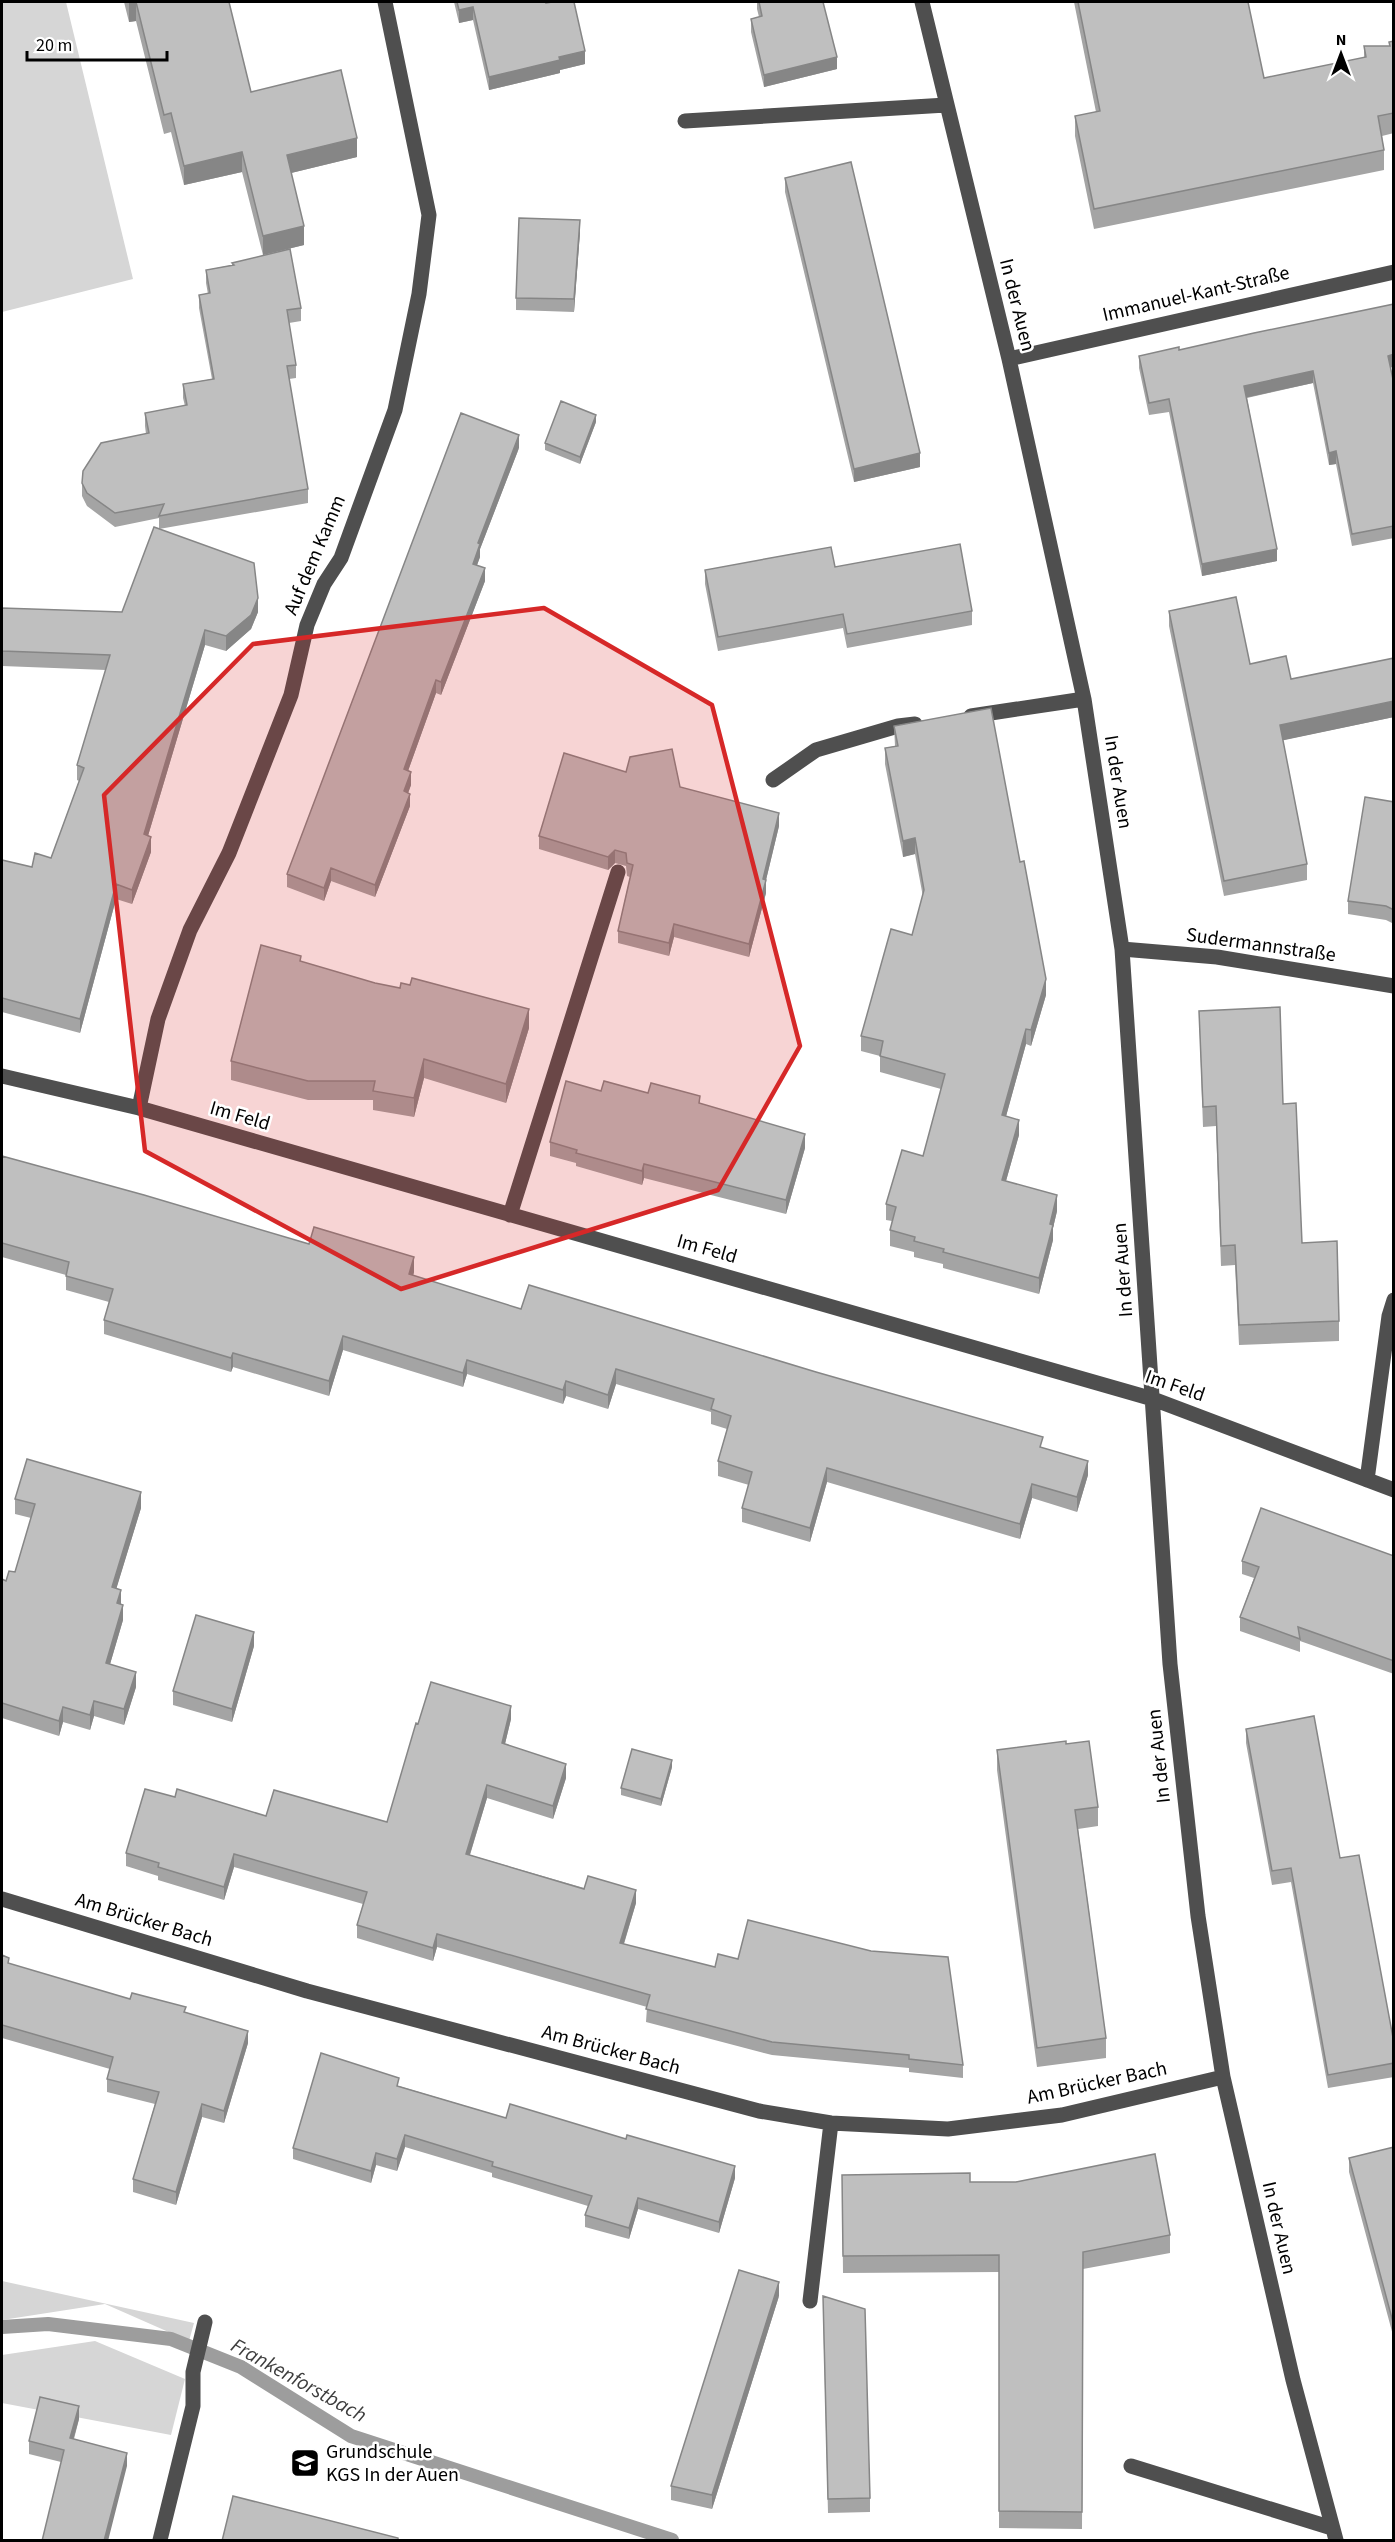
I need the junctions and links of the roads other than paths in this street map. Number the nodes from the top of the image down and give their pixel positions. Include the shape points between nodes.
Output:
1 (385, 2) edge
2 (922, 2) edge
3 (946, 105) junction
4 (685, 121) dead end
5 (1394, 272) edge
6 (1009, 359) junction
7 (1084, 699) junction
8 (956, 718) edge
9 (933, 721) edge
10 (774, 780) dead end
11 (618, 872) edge
12 (1122, 949) junction
13 (1394, 986) edge
14 (2, 1076) edge
15 (139, 1108) junction
16 (510, 1215) junction
17 (1394, 1300) edge
18 (1153, 1399) junction
19 (1367, 1480) junction
20 (1394, 1490) edge
21 (2, 1899) edge
22 (1223, 2077) junction
23 (831, 2123) junction
24 (810, 2301) dead end
25 (205, 2322) dead end
26 (1131, 2466) dead end
27 (1334, 2534) edge
28 (160, 2541) edge

1 - 15 street, Auf dem Kamm via 429,215 419,294 395,410 341,558 324,584 307,625 291,695 230,853 190,930 158,1020
2 - 3 street, In der Auen
3 - 4 street
3 - 6 street, In der Auen
5 - 6 street, Immanuel-Kant-Straße
6 - 7 street, In der Auen
7 - 8 street
7 - 12 street, In der Auen
9 - 10 street via 898,726 816,750
11 - 16 street
12 - 13 street, Sudermannstraße via 1217,957
12 - 18 street, In der Auen
14 - 15 street, Im Feld
15 - 16 street, Im Feld
16 - 18 street, Im Feld
17 - 19 street
18 - 19 street, Im Feld
18 - 22 street, In der Auen via 1170,1664 1198,1916
19 - 20 street, Im Feld
21 - 23 street, Am Brücker Bach via 307,1990 759,2111
22 - 23 street, Am Brücker Bach via 1062,2115 948,2129
22 - 27 street, In der Auen via 1293,2380
23 - 24 street
25 - 28 street via 193,2372 193,2406
26 - 27 street

